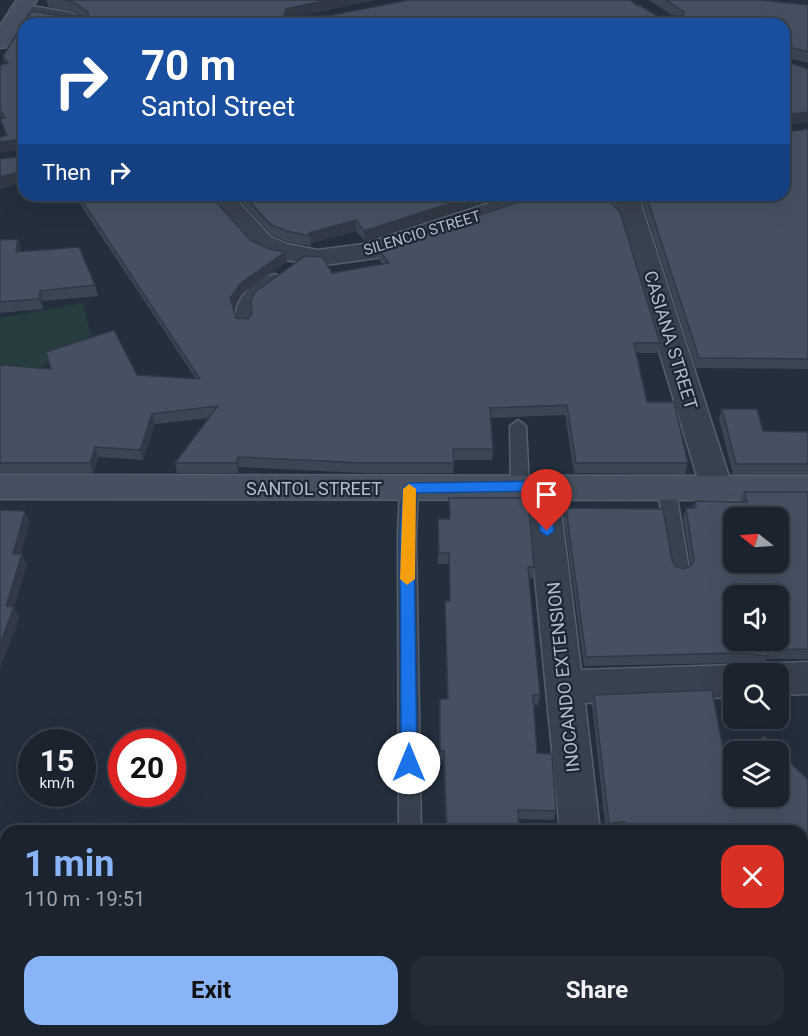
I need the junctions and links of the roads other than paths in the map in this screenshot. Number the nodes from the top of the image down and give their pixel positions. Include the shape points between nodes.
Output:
1 (23, 5) edge
2 (66, 18) edge
3 (0, 42) edge
4 (224, 201) edge
5 (521, 201) edge
6 (627, 201) edge
7 (305, 256) junction
8 (244, 323) edge
9 (518, 426) dead end
10 (531, 486) junction
11 (666, 486) junction
12 (716, 486) junction
13 (0, 487) edge
14 (409, 488) junction
15 (808, 488) edge
16 (680, 569) edge
17 (808, 678) edge
18 (789, 679) edge
19 (723, 681) edge
20 (565, 687) junction
21 (410, 825) edge
22 (579, 825) edge

1 - 2 street
1 - 3 street
4 - 7 street, SILENCIO STREET via 262,243
5 - 7 street, SILENCIO STREET via 367,252
6 - 12 street, CASIANA STREET
7 - 8 lane via 249,298 242,310
9 - 10 lane
10 - 11 street, SANTOL STREET
10 - 14 street, SANTOL STREET
10 - 20 street, INOCANDO EXTENSION
11 - 12 street, SANTOL STREET
11 - 16 lane
12 - 15 street, SANTOL STREET
13 - 14 street, SANTOL STREET
14 - 21 lane
17 - 18 street
19 - 20 street
20 - 22 street, INOCANDO EXTENSION

